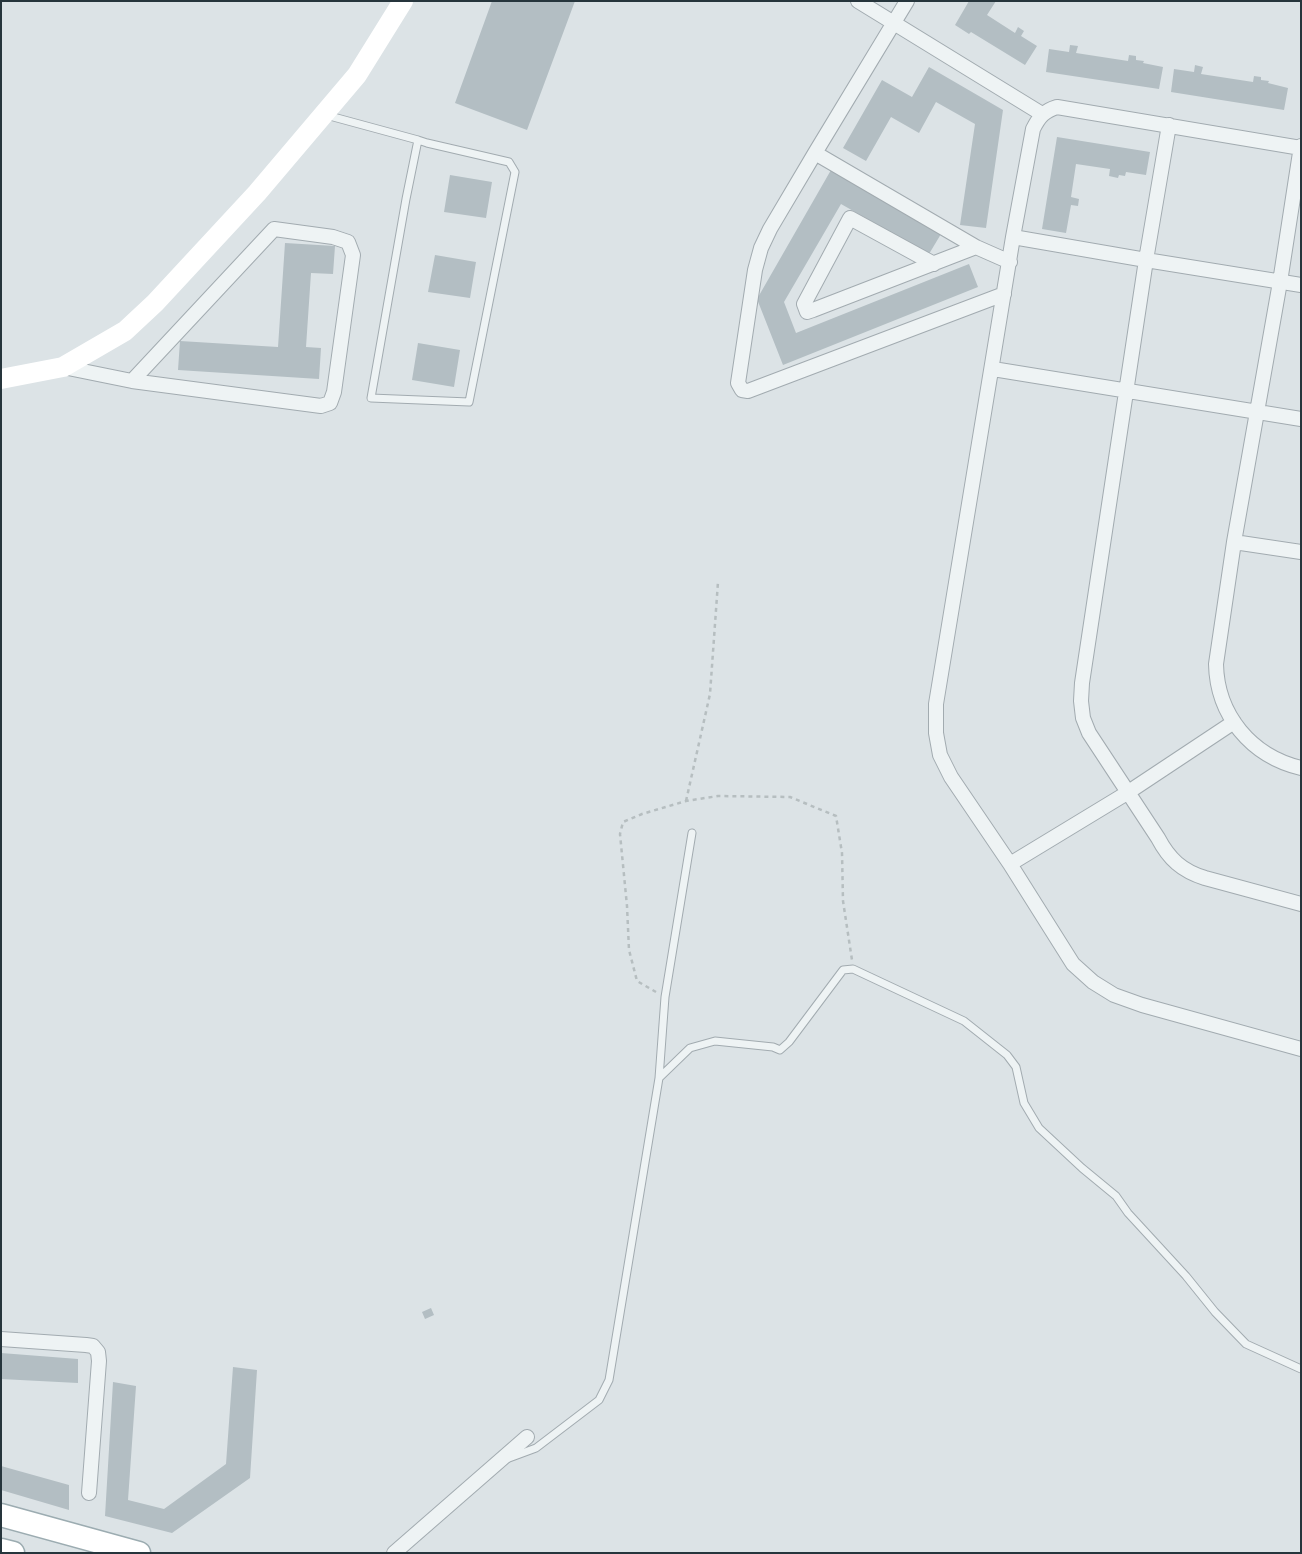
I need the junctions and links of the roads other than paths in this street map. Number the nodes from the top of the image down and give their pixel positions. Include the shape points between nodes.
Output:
1 (403, 1) edge
2 (858, 1) edge
3 (907, 1) edge
4 (893, 23) junction
5 (324, 114) junction
6 (1042, 114) junction
7 (1169, 125) junction
8 (418, 140) junction
9 (1301, 147) edge
10 (815, 153) junction
11 (1013, 236) junction
12 (976, 248) junction
13 (1146, 260) junction
14 (1010, 262) junction
15 (934, 264) junction
16 (1280, 282) junction
17 (1301, 285) edge
18 (1004, 294) junction
19 (63, 367) junction
20 (993, 368) junction
21 (1, 379) edge
22 (132, 382) junction
23 (1126, 390) junction
24 (1257, 412) junction
25 (1301, 419) edge
26 (1234, 542) junction
27 (1301, 552) edge
28 (1234, 722) junction
29 (1301, 768) edge
30 (1127, 793) junction
31 (692, 833) dead end
32 (1010, 864) junction
33 (1301, 904) edge
34 (1301, 1049) edge
35 (658, 1078) junction
36 (1, 1339) edge
37 (1301, 1369) edge
38 (526, 1438) dead end
39 (499, 1462) junction
40 (89, 1493) dead end
41 (1, 1515) edge
42 (1, 1550) edge
43 (13, 1553) edge
44 (139, 1553) edge
45 (394, 1553) edge

1 - 5 main road via 357,75
2 - 4 street
3 - 4 street
4 - 6 street
4 - 10 street
5 - 8 lane
5 - 19 main road via 156,303 125,332
6 - 7 street via 1057,107
6 - 11 street via 1033,129
7 - 9 street
7 - 13 street
8 - 8 lane via 509,162 515,172 469,402 371,398
9 - 16 street
10 - 12 street
10 - 18 street via 760,248 738,383 742,390 748,391
11 - 13 street
11 - 14 street
12 - 14 street
12 - 15 street
13 - 16 street
13 - 23 street
14 - 18 street
15 - 15 street via 850,218 804,304 808,312
16 - 17 street
16 - 24 street
18 - 20 street
19 - 21 main road
19 - 22 street
20 - 23 street
20 - 32 street via 936,704 936,733 940,755 951,777
22 - 22 street via 321,406 330,402 353,255 348,242 274,229
23 - 24 street
23 - 30 street via 1081,701 1089,733
24 - 25 street
24 - 26 street
26 - 27 street
26 - 28 street via 1216,681
28 - 29 street via 1246,738 1273,758
28 - 30 street
30 - 32 street
30 - 33 street via 1165,852 1191,874
31 - 35 lane via 665,997
32 - 34 street via 1073,964 1107,991 1142,1005
35 - 37 lane via 690,1048 715,1041 780,1050 790,1042 843,970 853,969 964,1021 1007,1055 1016,1067 1024,1104 1039,1128 1116,1196 1246,1344
35 - 39 lane via 609,1380 599,1400 536,1448
36 - 40 street via 86,1345 93,1346 98,1352
38 - 39 street
39 - 45 street
41 - 44 main road
42 - 43 main road

